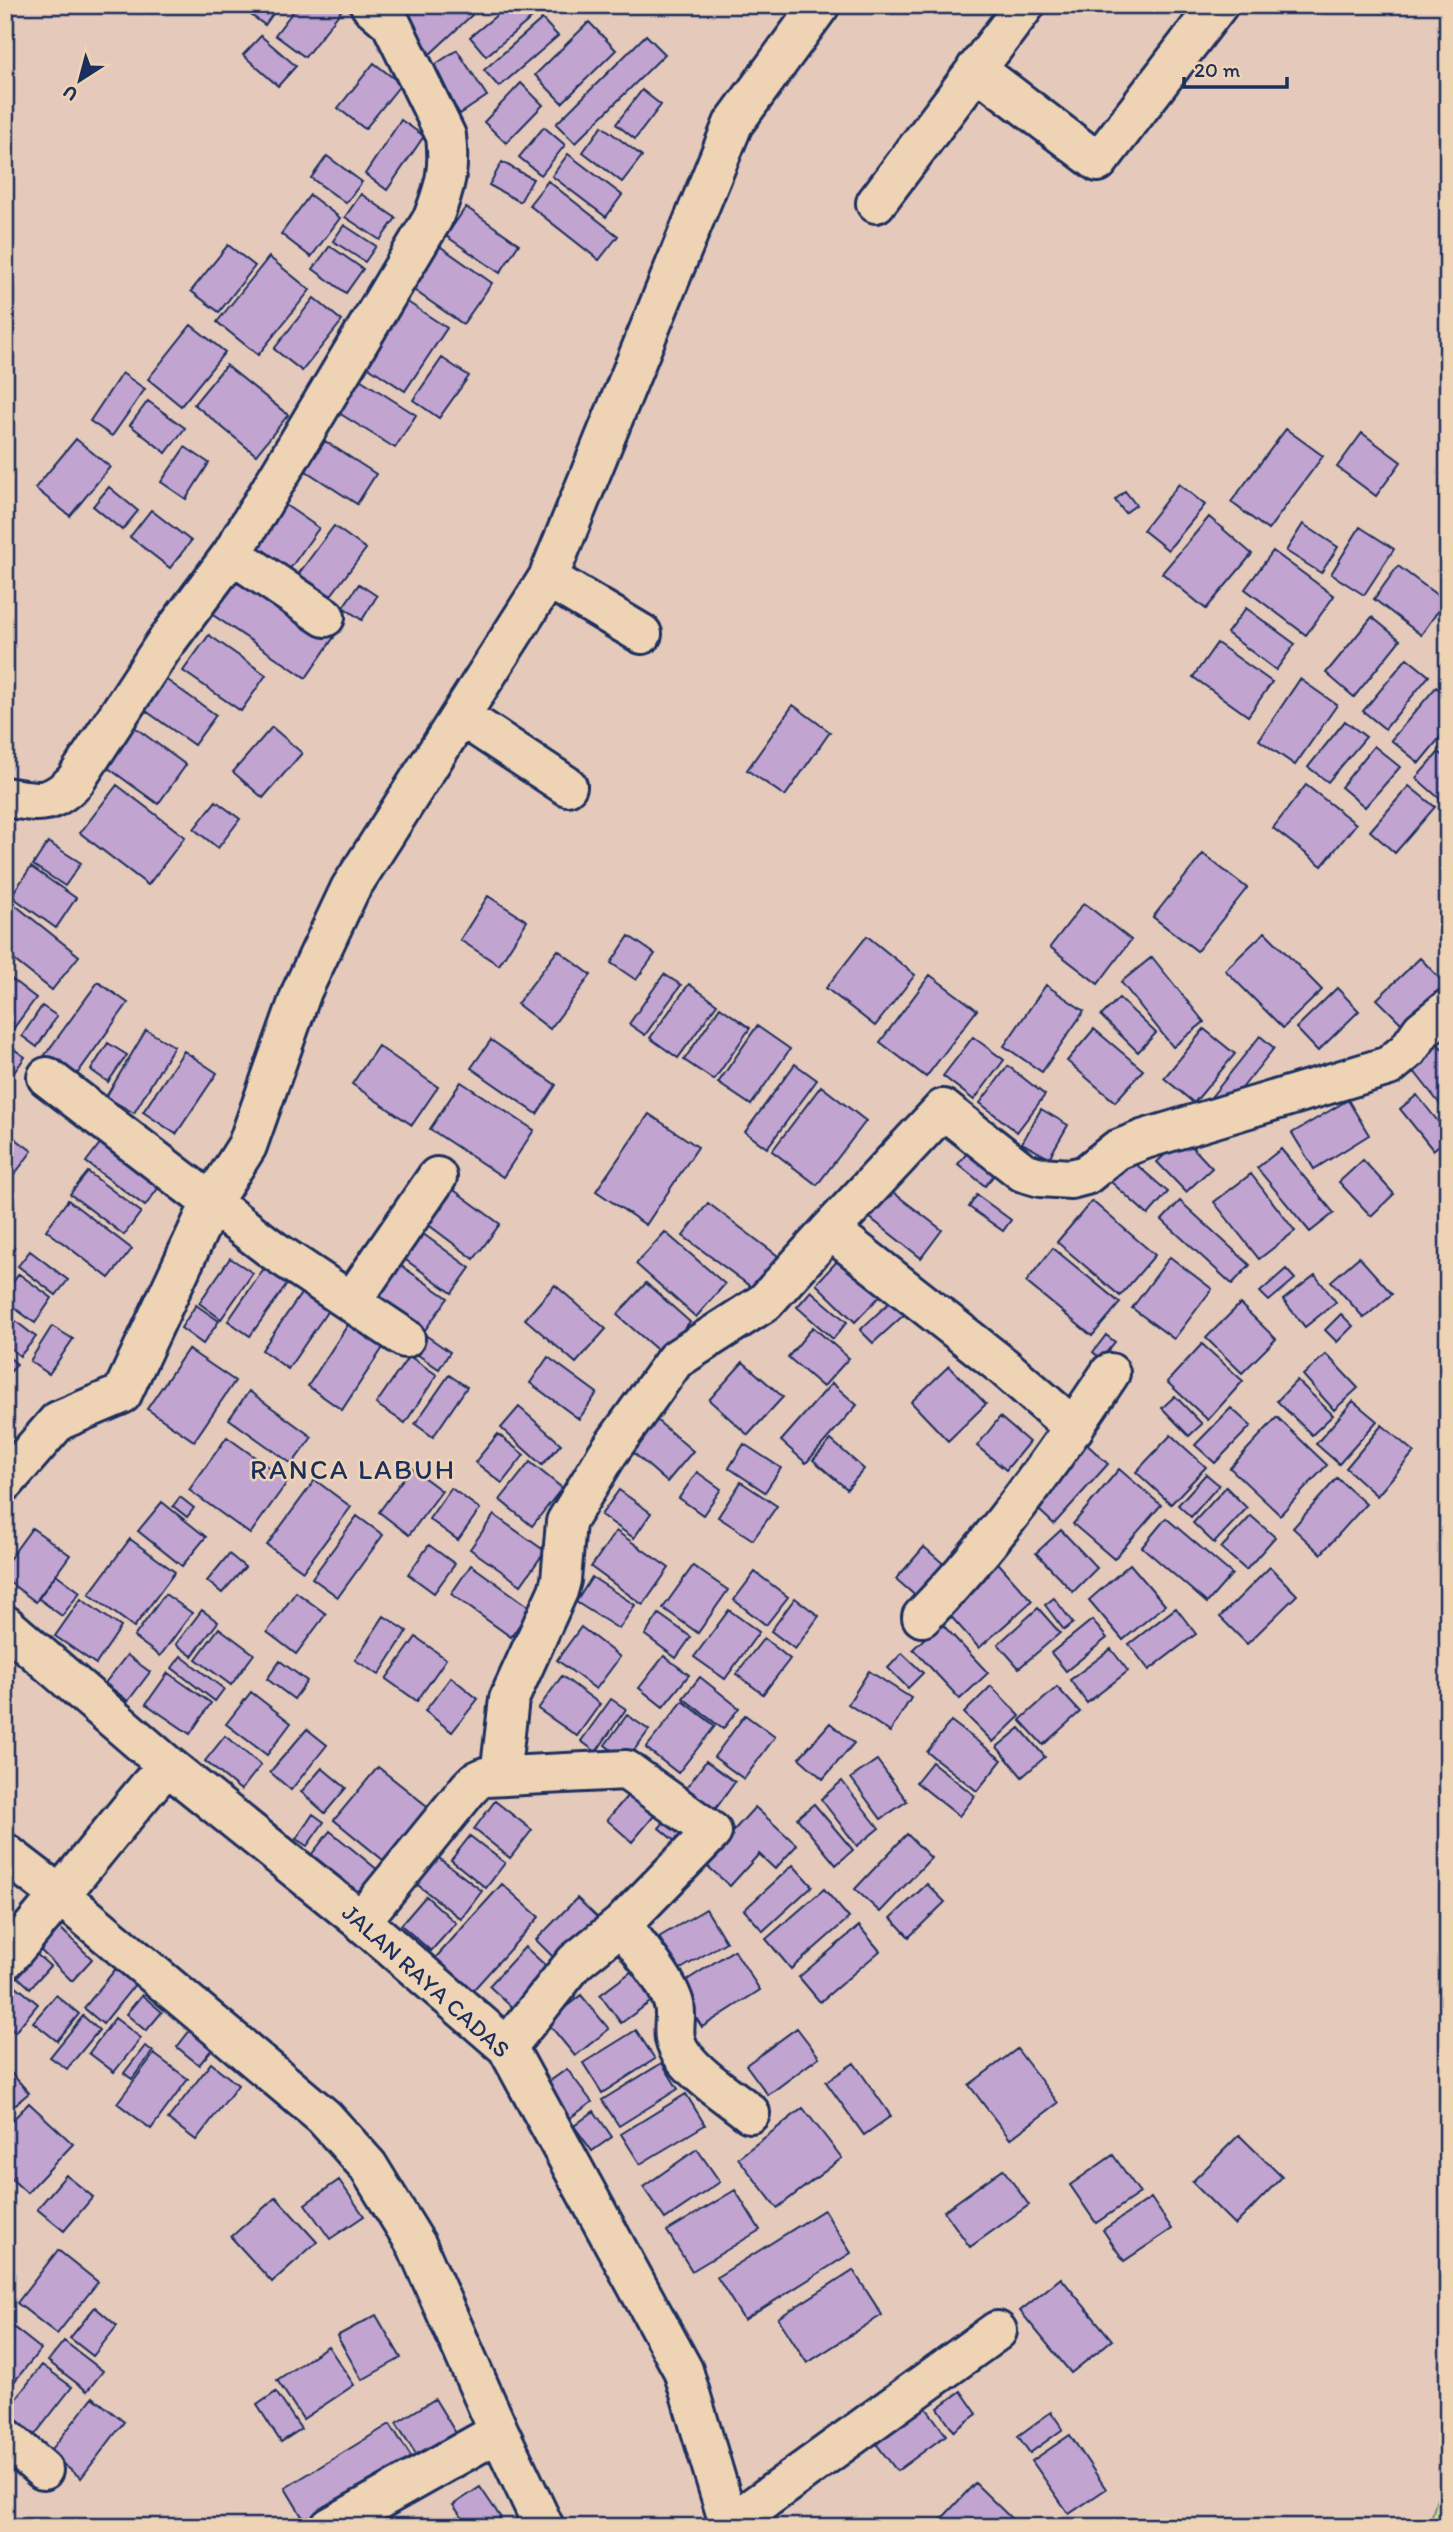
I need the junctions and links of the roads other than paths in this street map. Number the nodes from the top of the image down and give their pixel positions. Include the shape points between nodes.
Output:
1 (370, 5) edge
2 (820, 5) edge
3 (1025, 5) edge
4 (1218, 5) edge
5 (976, 69) junction
6 (876, 203) dead end
7 (232, 554) junction
8 (548, 578) junction
9 (325, 617) dead end
10 (642, 634) dead end
11 (461, 716) junction
12 (567, 786) dead end
13 (5, 797) edge
14 (1448, 1009) edge
15 (47, 1077) dead end
16 (437, 1177) dead end
17 (211, 1203) junction
18 (830, 1230) junction
19 (352, 1301) junction
20 (405, 1338) dead end
21 (1110, 1373) dead end
22 (1074, 1428) junction
23 (5, 1482) edge
24 (922, 1618) dead end
25 (5, 1625) edge
26 (167, 1765) junction
27 (500, 1776) junction
28 (5, 1853) edge
29 (71, 1883) junction
30 (361, 1921) junction
31 (622, 1924) junction
32 (5, 1960) edge
33 (508, 2048) junction
34 (750, 2113) dead end
35 (997, 2331) dead end
36 (499, 2432) junction
37 (5, 2437) edge
38 (43, 2470) dead end
39 (730, 2526) edge
40 (330, 2527) edge
41 (544, 2527) edge

1 - 7 street via 391,23 437,114 446,136 445,186 433,218
2 - 8 street via 733,124
3 - 5 street
4 - 5 street via 1098,162
5 - 6 street
7 - 9 street
7 - 13 street via 164,645 75,781 55,799
8 - 10 street
8 - 11 street
11 - 12 street
11 - 17 street via 350,889 302,991 247,1146
14 - 18 street via 1389,1066 1145,1139 1117,1150 1086,1175 1071,1179 1023,1172 943,1109
15 - 17 street
16 - 19 street
17 - 19 street
17 - 23 street via 122,1394 58,1421
18 - 22 street
18 - 27 street via 765,1301 675,1360 572,1510 564,1533 558,1591 509,1699
19 - 20 street
21 - 22 street
22 - 24 street via 963,1575
25 - 26 street, JALAN RAYA CADAS
26 - 29 street
26 - 30 street, JALAN RAYA CADAS
27 - 30 street via 476,1781 469,1788
27 - 31 street via 626,1770 712,1832
28 - 29 street
29 - 32 street
29 - 36 street via 324,2117 368,2166 417,2246
30 - 33 street, JALAN RAYA CADAS
31 - 33 street via 575,1962
31 - 34 street via 668,1990 674,2004 674,2041 683,2056
33 - 39 street, JALAN RAYA CADAS via 683,2370
35 - 39 street
36 - 40 street
36 - 41 street
37 - 38 street

